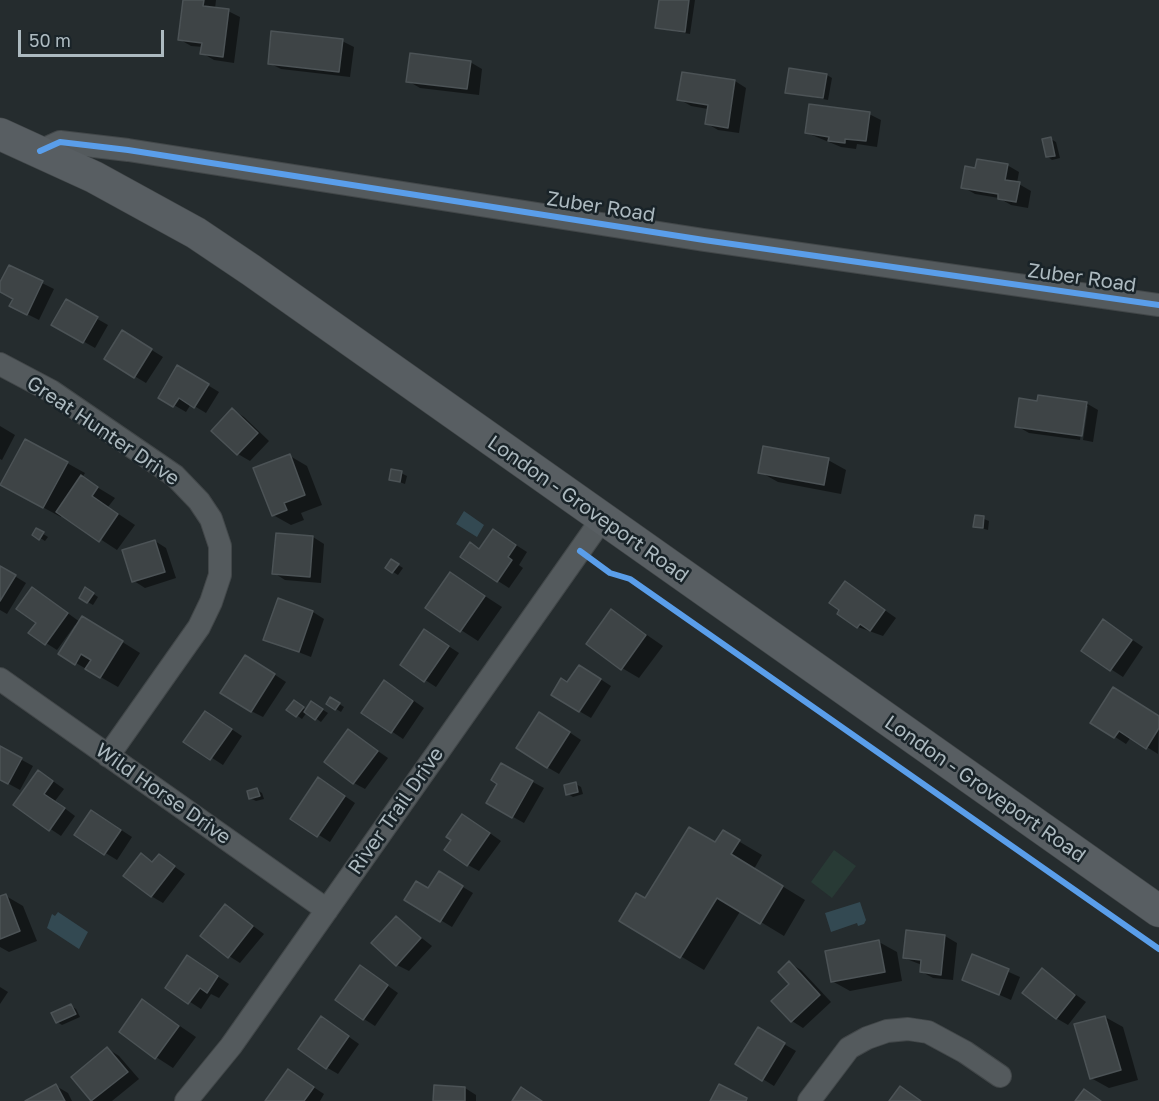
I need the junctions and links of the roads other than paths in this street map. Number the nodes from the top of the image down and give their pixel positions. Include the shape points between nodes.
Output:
1 (0, 134) edge
2 (40, 151) junction
3 (1159, 305) edge
4 (0, 364) edge
5 (602, 519) junction
6 (0, 679) edge
7 (108, 756) junction
8 (327, 910) junction
9 (1159, 911) edge
10 (1000, 1076) dead end
11 (186, 1101) edge
12 (809, 1101) edge

1 - 2 main road, London - Groveport Road
2 - 3 street, Zuber Road via 60,142 128,150 704,240
2 - 5 main road, London - Groveport Road via 196,233
4 - 7 street, Great Hunter Drive via 51,391 175,476 211,519 220,546 220,575 199,627
5 - 8 street, River Trail Drive
5 - 9 main road, London - Groveport Road
6 - 7 street, Wild Horse Drive
7 - 8 street, Wild Horse Drive
8 - 11 street, River Trail Drive via 231,1046
10 - 12 street via 928,1032 887,1031 849,1048

